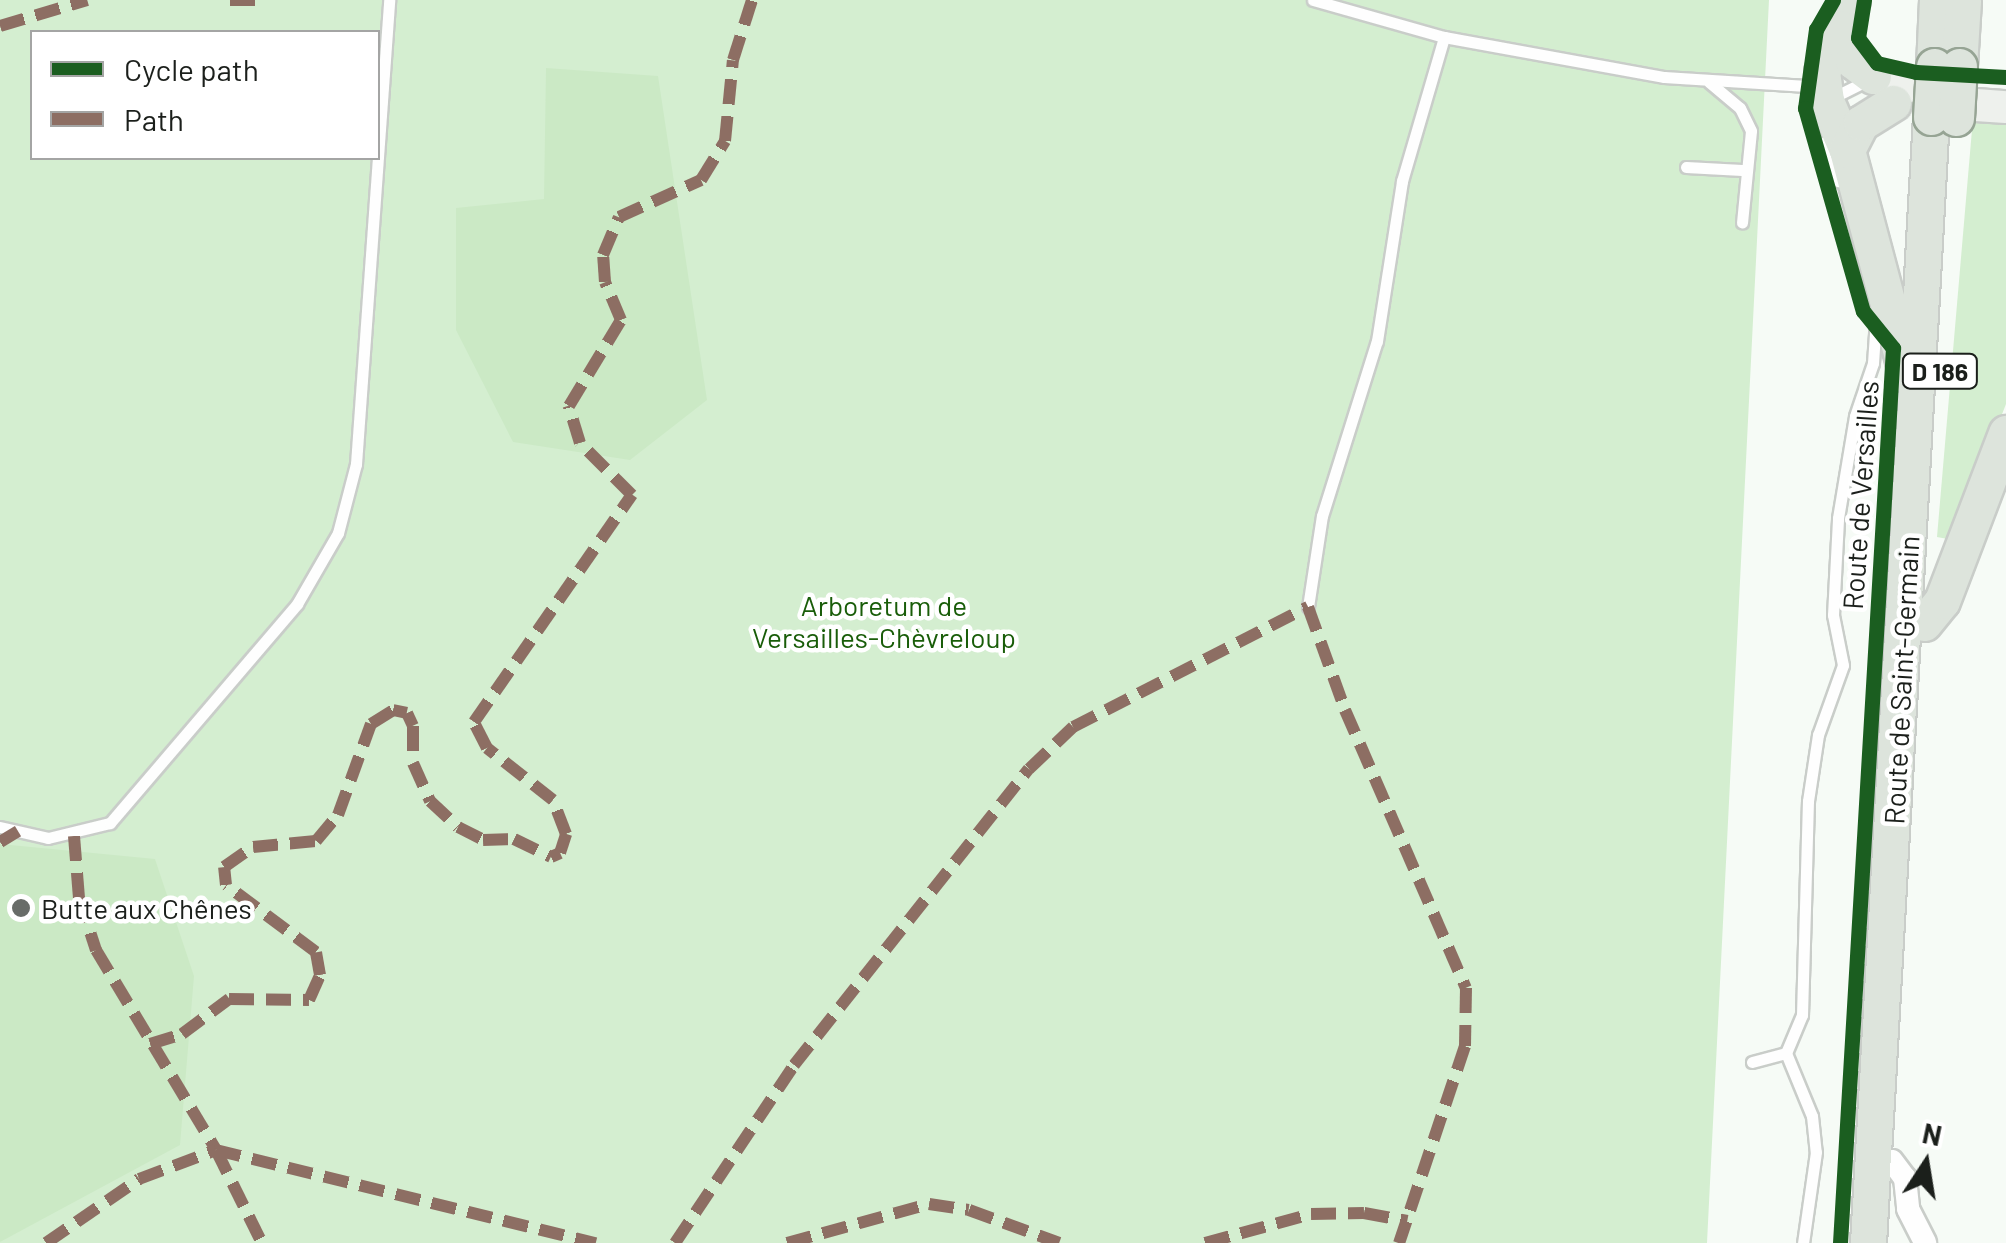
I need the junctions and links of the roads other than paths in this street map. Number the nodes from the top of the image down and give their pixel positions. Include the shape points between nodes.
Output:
1 (389, 0) edge
2 (1313, 0) edge
3 (1937, 0) edge
4 (1963, 0) edge
5 (1845, 14) edge
6 (1444, 38) junction
7 (1709, 82) junction
8 (1818, 86) junction
9 (1939, 93) edge
10 (380, 127) edge
11 (1847, 150) junction
12 (378, 160) edge
13 (1686, 167) dead end
14 (1742, 170) junction
15 (1742, 224) dead end
16 (1869, 258) junction
17 (1918, 388) junction
18 (2006, 433) edge
19 (1308, 606) dead end
20 (1924, 624) junction
21 (0, 827) edge
22 (1786, 1053) junction
23 (1752, 1062) dead end
24 (1892, 1161) junction
25 (1929, 1242) edge
26 (1803, 1243) edge
27 (1868, 1243) edge
28 (1887, 1243) edge

1 - 10 lane
2 - 6 lane
3 - 9 main road, Route de Saint-Germain / D 186
4 - 9 main road, Route de Saint-Germain / D 186
5 - 8 main road
5 - 9 main road via 1854,61
6 - 7 lane
6 - 19 lane via 1402,182 1378,340 1322,516
7 - 8 lane
7 - 14 lane via 1740,108 1752,130
8 - 9 lane
8 - 9 lane
8 - 11 main road
8 - 16 lane via 1822,126
9 - 11 main road via 1862,123
9 - 17 main road, Route de Saint-Germain / D 186
9 - 20 main road, Route de Saint-Germain / D 186
11 - 16 main road
12 - 21 lane via 356,464 338,533 297,604 110,823 48,838
13 - 14 lane
14 - 15 lane
16 - 17 main road via 1908,378
16 - 22 lane via 1878,327 1838,518 1833,615 1843,664 1818,735 1808,801 1802,1014
17 - 27 main road, Route de Saint-Germain / D 186
18 - 20 main road via 1942,601
20 - 24 main road, Route de Saint-Germain / D 186
22 - 23 lane
22 - 26 lane via 1812,1116 1816,1152
24 - 25 street
24 - 28 main road, Route de Saint-Germain / D 186

